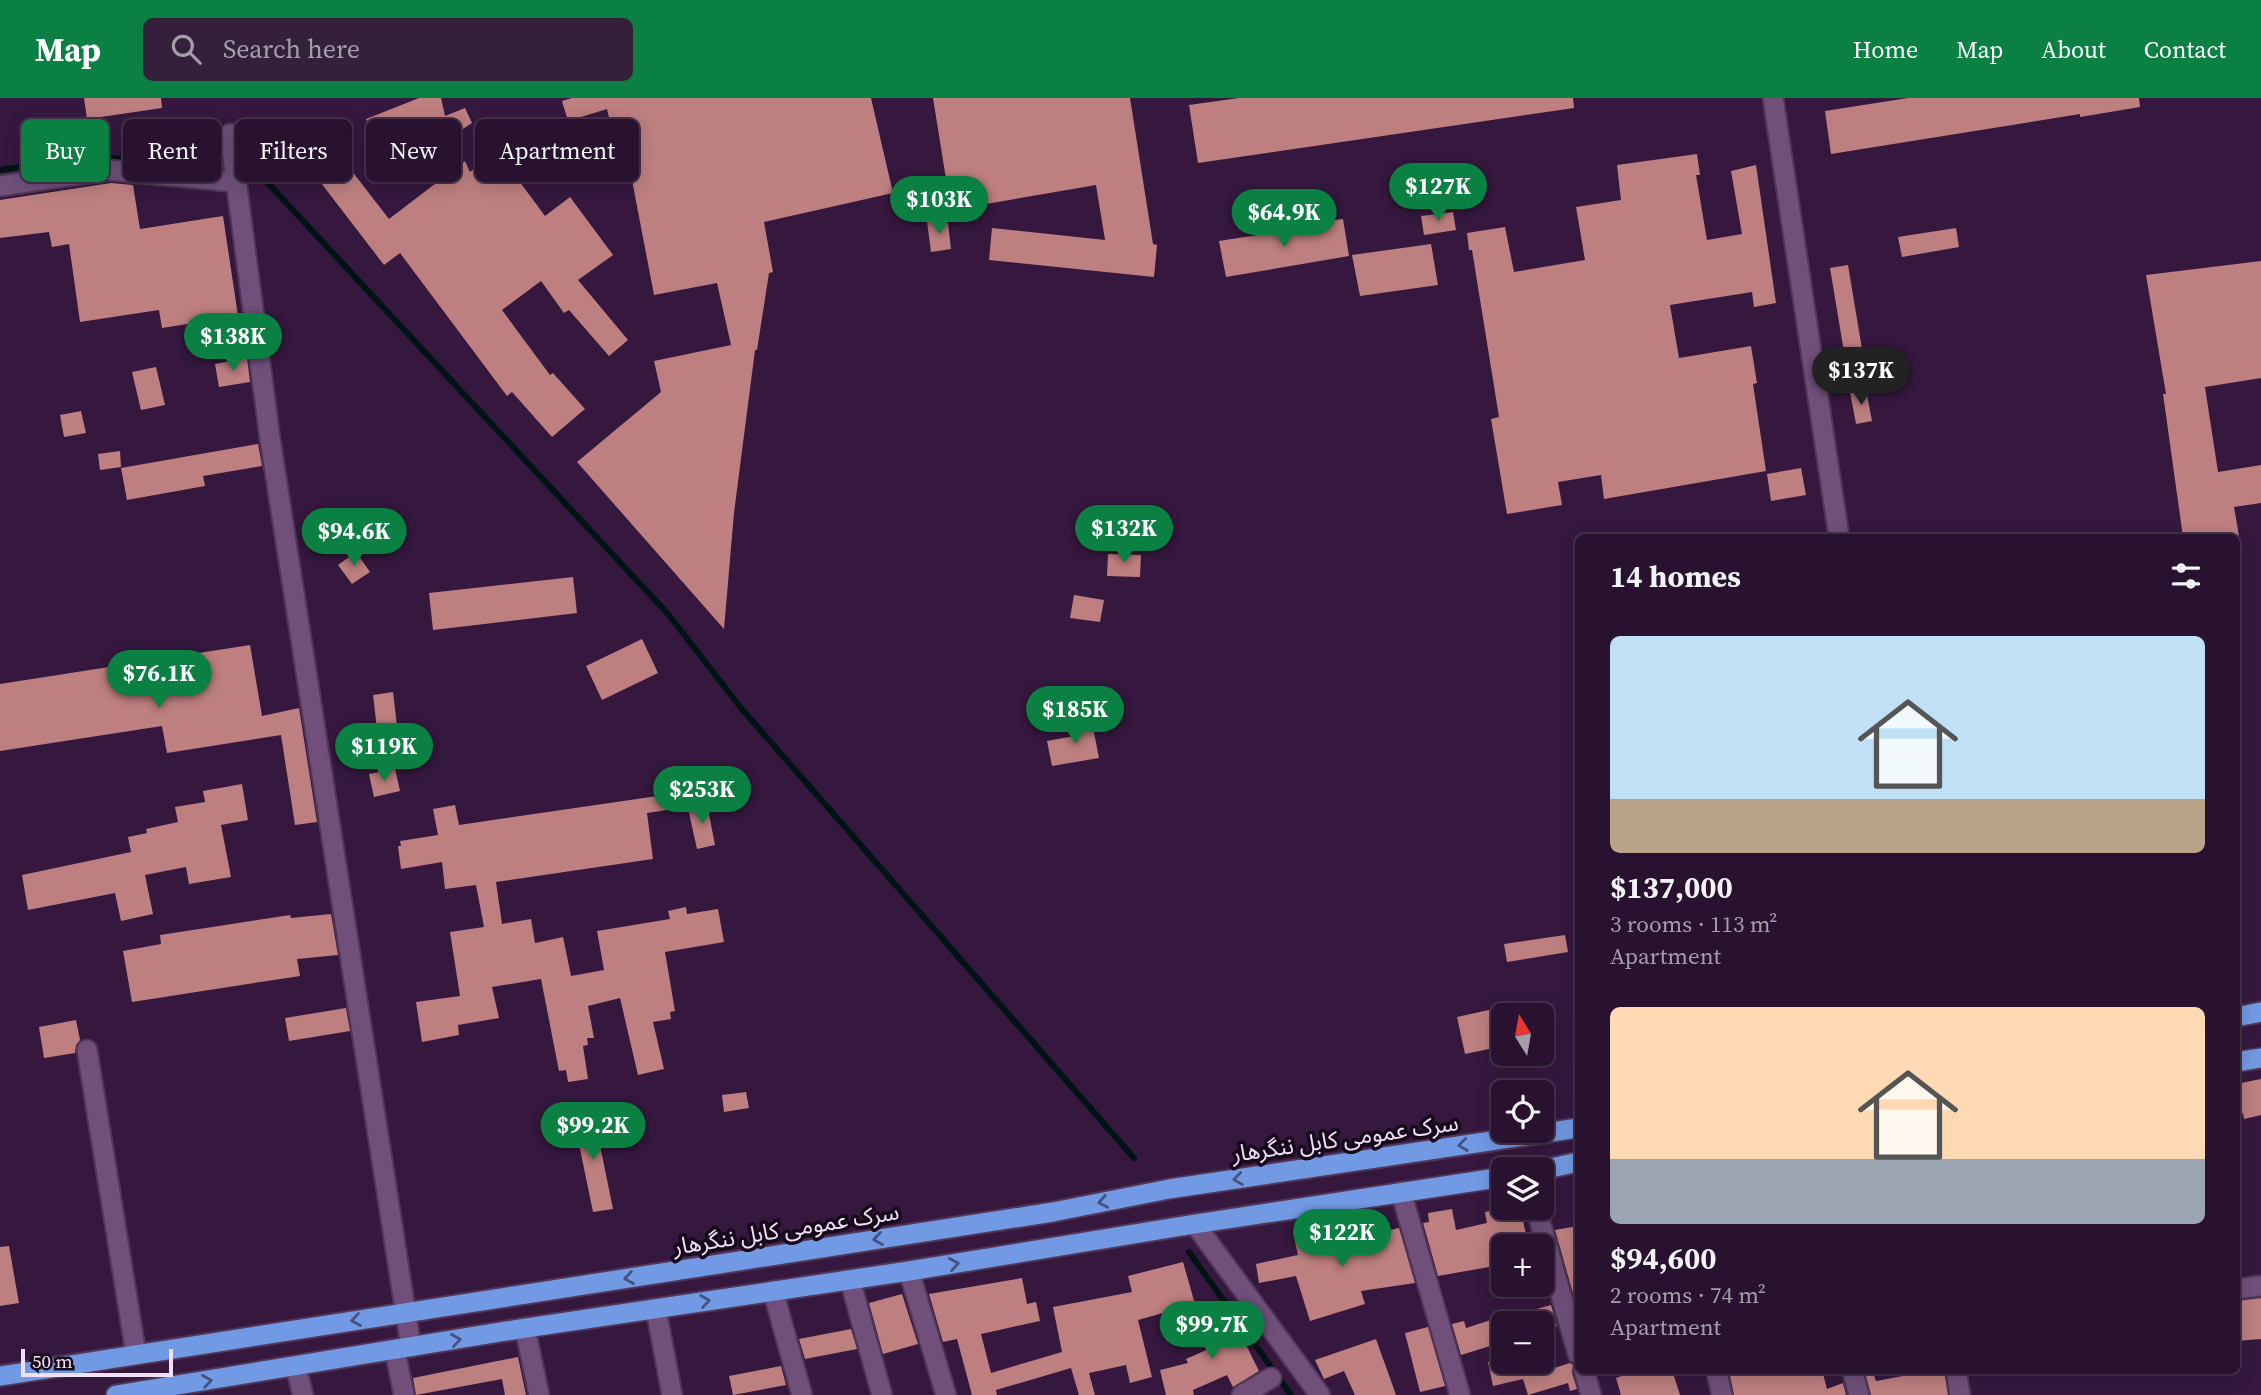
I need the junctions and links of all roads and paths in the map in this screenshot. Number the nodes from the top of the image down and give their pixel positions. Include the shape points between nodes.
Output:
1 (1773, 98) edge
2 (230, 134) dead end
3 (235, 182) junction
4 (0, 186) edge
5 (1839, 534) edge
6 (2261, 1012) edge
7 (2240, 1016) edge
8 (87, 1050) dead end
9 (2261, 1058) edge
10 (2240, 1061) edge
11 (1575, 1128) edge
12 (1575, 1163) edge
13 (1554, 1167) edge
14 (1491, 1179) edge
15 (1401, 1192) junction
16 (1539, 1220) edge
17 (1195, 1224) junction
18 (909, 1271) junction
19 (850, 1279) junction
20 (2261, 1286) edge
21 (2240, 1289) edge
22 (773, 1291) junction
23 (656, 1309) junction
24 (405, 1312) junction
25 (525, 1328) junction
26 (1575, 1344) edge
27 (403, 1349) junction
28 (136, 1354) junction
29 (296, 1367) junction
30 (1585, 1374) edge
31 (1717, 1374) edge
32 (1853, 1374) edge
33 (1957, 1374) edge
34 (0, 1376) edge
35 (1271, 1378) dead end
36 (116, 1395) edge
37 (303, 1395) edge
38 (404, 1395) edge
39 (539, 1395) edge
40 (671, 1395) edge
41 (802, 1395) edge
42 (882, 1395) edge
43 (946, 1395) edge
44 (1242, 1395) edge
45 (1320, 1395) edge
46 (1460, 1395) edge
47 (1591, 1395) edge
48 (1723, 1395) edge
49 (1859, 1395) edge
50 (1960, 1395) edge

1 - 5 street
2 - 3 street
3 - 4 street via 108,170
3 - 24 street via 270,439
6 - 7 highway
8 - 28 street
9 - 10 highway
11 -> 24 highway, سرک عمومی کابل ننگرهار
12 - 13 highway
14 - 15 highway
15 - 17 highway
15 - 46 street
16 - 26 street
18 -> 17 highway
17 - 45 street
18 - 19 highway
18 - 43 street
19 - 22 highway
19 - 42 street
20 - 21 street
23 -> 22 highway
22 - 41 street
23 - 25 highway
23 - 40 street
24 - 27 street
24 -> 28 highway, سرک عمومی کابل ننگرهار
27 -> 25 highway
25 - 39 street
27 - 29 highway
27 - 38 street
28 - 34 highway, سرک عمومی کابل ننگرهار
36 -> 29 highway
29 - 37 street
30 - 47 street
31 - 48 street
32 - 49 street
33 - 50 street
35 - 44 street

